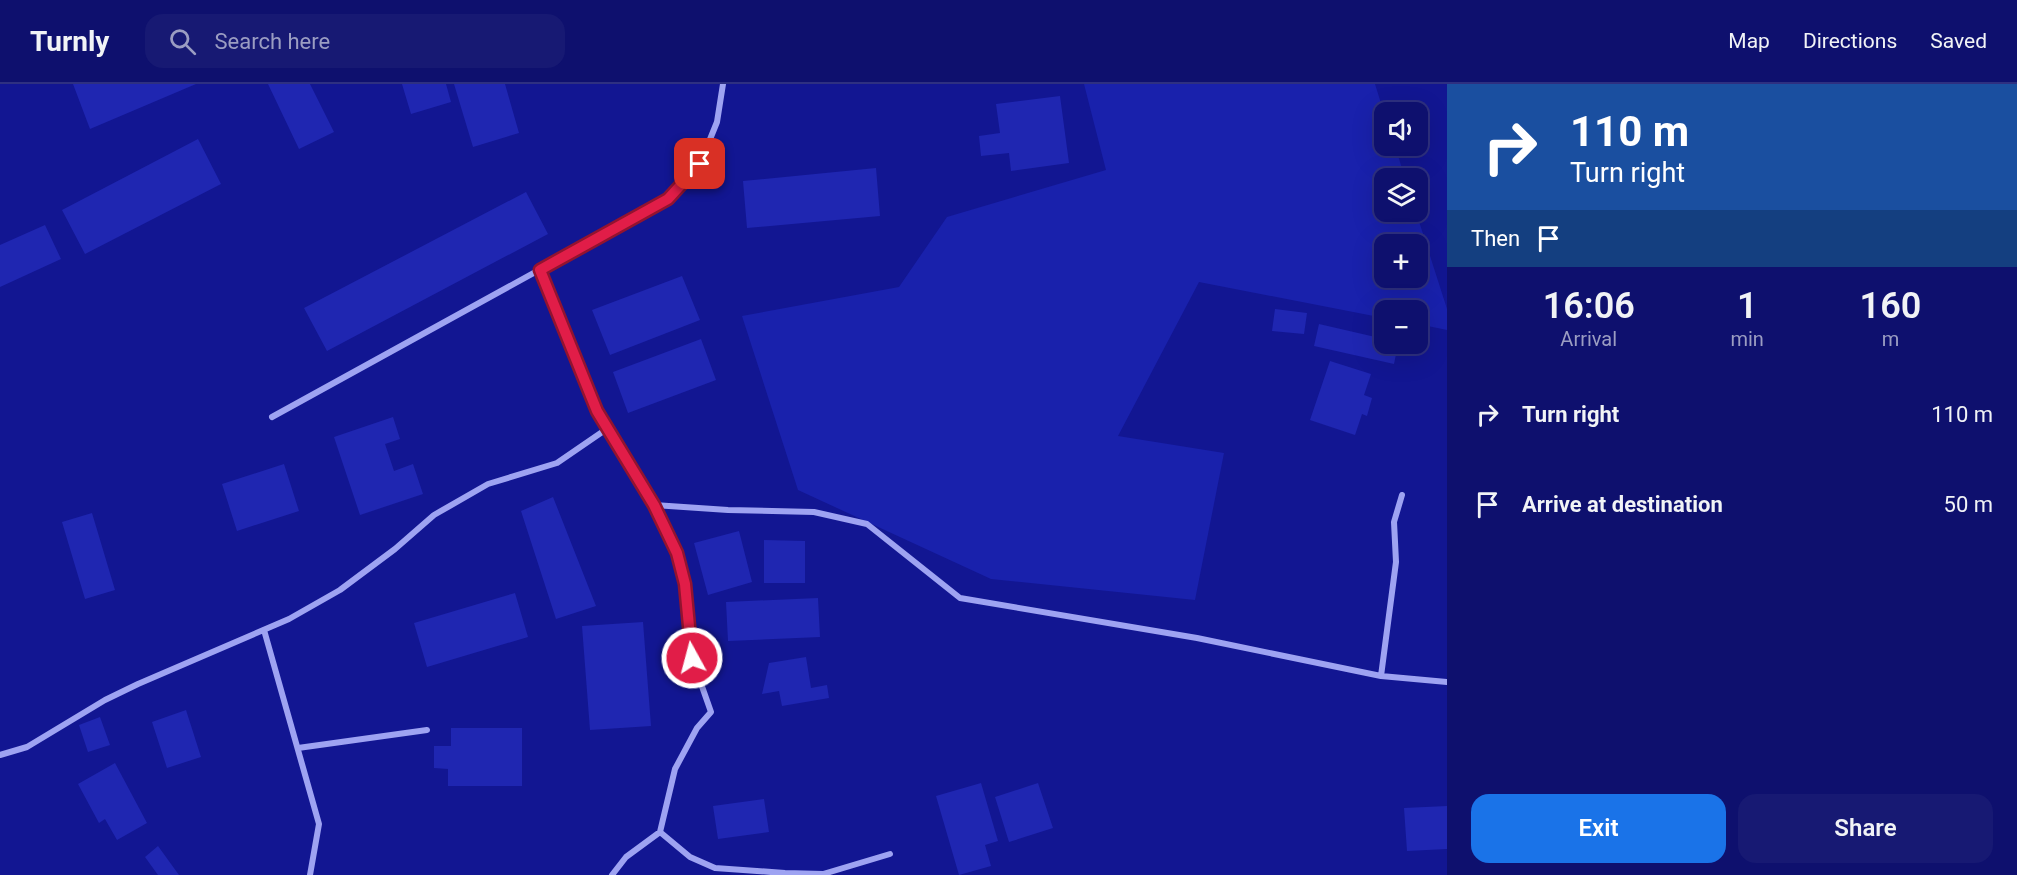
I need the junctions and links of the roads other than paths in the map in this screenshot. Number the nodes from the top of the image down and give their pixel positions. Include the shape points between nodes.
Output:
1 (723, 84) edge
2 (540, 270) junction
3 (272, 417) dead end
4 (608, 428) junction
5 (1402, 495) dead end
6 (654, 505) junction
7 (264, 630) junction
8 (1381, 676) junction
9 (1447, 682) edge
10 (427, 730) dead end
11 (298, 748) junction
12 (0, 755) edge
13 (660, 832) junction
14 (890, 854) dead end
15 (310, 875) edge
16 (612, 875) edge

1 - 2 street via 717,122 700,164 668,199
2 - 3 street
2 - 4 street via 597,411
4 - 6 street
4 - 7 street via 557,463 488,484 434,515 340,590
5 - 8 street via 1394,522 1396,562
6 - 8 street via 813,512 867,524 960,598 1197,638
6 - 13 street via 677,553 685,584 692,658 711,712 675,769
7 - 11 street
7 - 12 street via 138,684 27,747
8 - 9 street
10 - 11 street
11 - 15 street via 319,824
13 - 14 street via 690,857 715,868 823,874
13 - 16 street via 626,856

